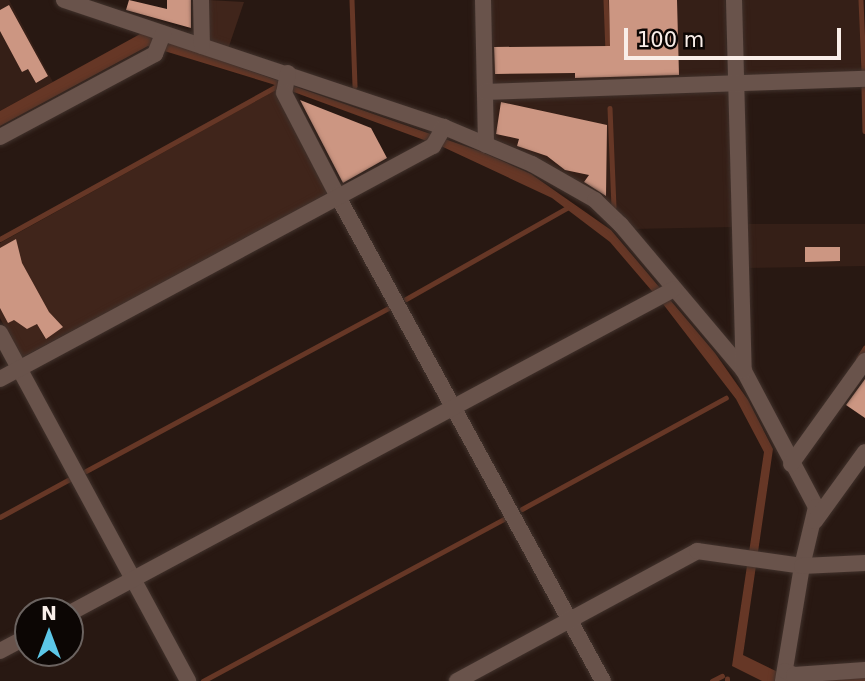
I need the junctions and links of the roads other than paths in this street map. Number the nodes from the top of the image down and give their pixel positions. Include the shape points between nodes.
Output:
1 (64, 0) edge
2 (201, 0) edge
3 (483, 0) edge
4 (734, 0) edge
5 (163, 34) junction
6 (202, 46) junction
7 (288, 73) junction
8 (865, 79) edge
9 (736, 84) junction
10 (485, 92) junction
11 (444, 127) junction
12 (0, 136) edge
13 (486, 145) junction
14 (337, 195) junction
15 (674, 289) junction
16 (0, 333) edge
17 (865, 361) edge
18 (19, 369) junction
19 (744, 371) junction
20 (0, 379) edge
21 (454, 406) junction
22 (865, 452) edge
23 (792, 464) junction
24 (811, 524) junction
25 (865, 563) edge
26 (802, 566) junction
27 (133, 579) junction
28 (84, 605) edge
29 (570, 620) junction
30 (865, 670) edge
31 (784, 676) edge
32 (188, 681) edge
33 (457, 681) edge
34 (603, 681) edge

1 - 5 street
2 - 6 street
3 - 10 street
4 - 9 street
5 - 6 street
5 - 12 street via 155,54
6 - 7 street
7 - 11 street
7 - 14 street via 284,93
8 - 9 street
9 - 10 street
9 - 19 street
10 - 13 street
11 - 13 street
11 - 14 street via 433,145
13 - 15 street via 532,164 595,200
14 - 18 street
14 - 21 street
15 - 19 street
15 - 21 street
16 - 18 street
17 - 23 street
18 - 20 street
18 - 27 street
19 - 23 street
21 - 27 street
21 - 29 street
22 - 24 street
23 - 24 street via 816,507
24 - 26 street
25 - 26 street
26 - 29 street via 697,551
26 - 31 street
27 - 28 street
27 - 32 street
29 - 33 street
29 - 34 street
30 - 31 street

